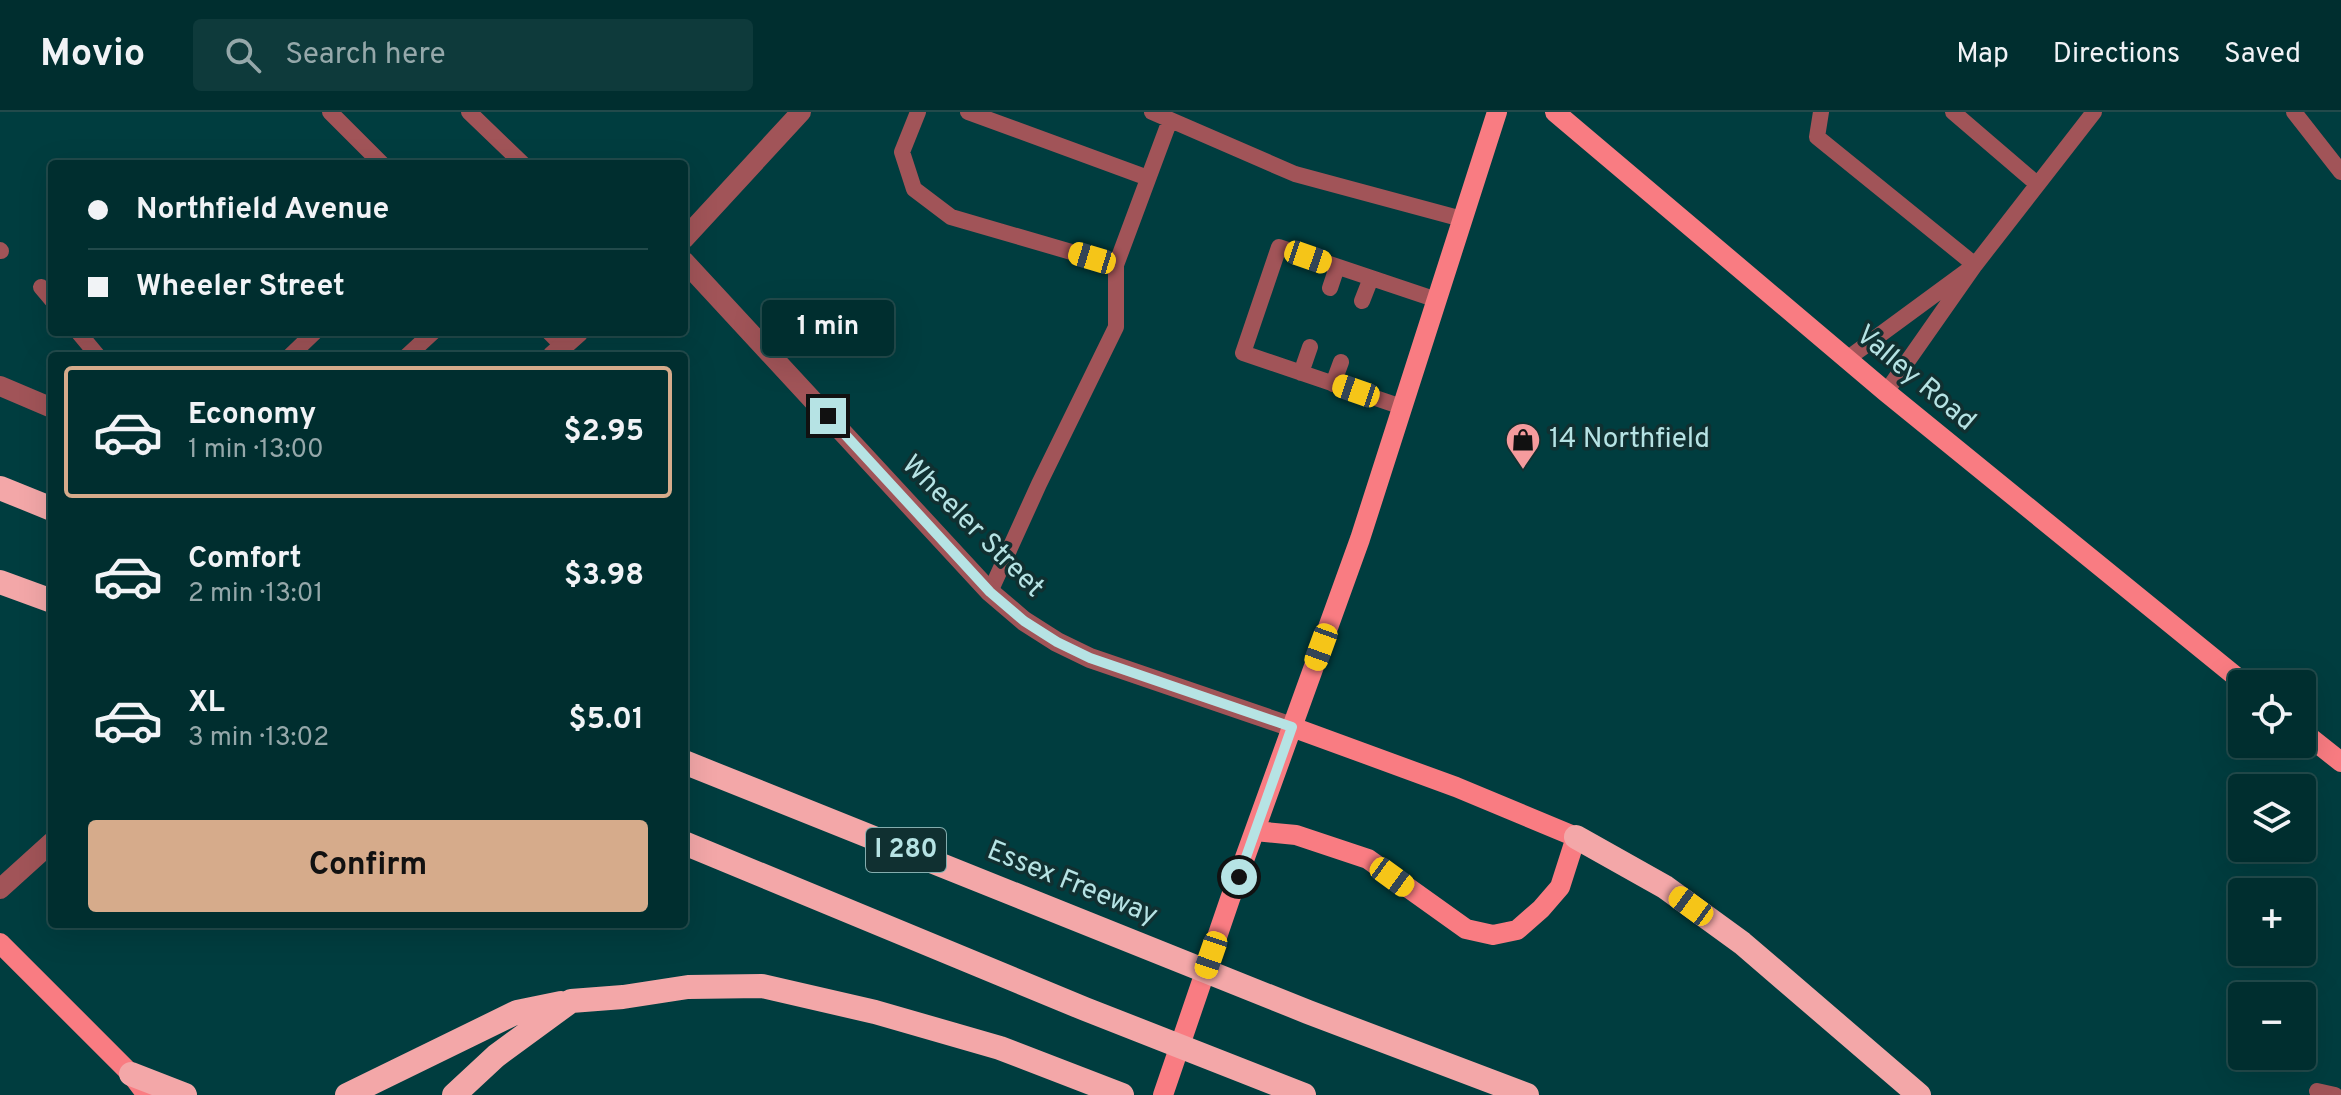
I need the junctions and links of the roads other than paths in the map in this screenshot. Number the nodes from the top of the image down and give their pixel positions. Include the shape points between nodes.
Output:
1 (330, 112) edge
2 (469, 112) edge
3 (801, 112) edge
4 (918, 112) edge
5 (968, 112) edge
6 (1152, 112) edge
7 (1497, 112) edge
8 (1555, 112) edge
9 (1821, 112) edge
10 (1953, 112) edge
11 (2094, 112) edge
12 (2294, 112) edge
13 (1170, 120) junction
14 (378, 160) edge
15 (519, 160) edge
16 (2341, 172) edge
17 (1148, 178) junction
18 (2037, 184) junction
19 (1462, 219) junction
20 (688, 235) edge
21 (688, 265) edge
22 (1116, 265) junction
23 (1975, 265) junction
24 (1337, 267) junction
25 (1371, 278) junction
26 (1330, 288) dead end
27 (1437, 300) junction
28 (1362, 301) dead end
29 (81, 336) edge
30 (311, 336) edge
31 (429, 336) edge
32 (1310, 347) dead end
33 (95, 352) edge
34 (294, 352) edge
35 (411, 352) edge
36 (1847, 359) junction
37 (1341, 362) dead end
38 (1301, 373) junction
39 (1333, 384) junction
40 (0, 386) edge
41 (1886, 392) junction
42 (48, 406) edge
43 (1402, 407) junction
44 (0, 488) edge
45 (48, 507) edge
46 (0, 582) edge
47 (990, 592) junction
48 (48, 600) edge
49 (2228, 670) edge
50 (1292, 727) junction
51 (2316, 742) edge
52 (2341, 762) edge
53 (688, 764) edge
54 (1255, 831) junction
55 (1576, 837) junction
56 (688, 845) edge
57 (48, 846) edge
58 (0, 889) edge
59 (0, 943) edge
60 (571, 1001) junction
61 (131, 1074) junction
62 (2317, 1091) dead end
63 (147, 1095) edge
64 (185, 1095) edge
65 (347, 1095) edge
66 (454, 1095) edge
67 (1122, 1095) edge
68 (1163, 1095) edge
69 (1304, 1095) edge
70 (1527, 1095) edge
71 (1919, 1095) edge
72 (2335, 1095) edge

1 - 14 lane
2 - 15 lane
3 - 20 street
4 - 22 lane via 902,152 914,189 951,217
5 - 17 lane
6 - 13 lane
7 - 19 main road
8 - 36 main road, Valley Road
9 - 23 lane via 1817,137
10 - 18 lane
11 - 18 lane
12 - 16 lane
13 - 17 lane
13 - 19 lane via 1295,174
17 - 22 lane
18 - 23 lane
19 - 27 main road
21 - 47 street, Wheeler Street
22 - 47 lane via 1116,327
23 - 36 lane
23 - 41 lane
24 - 25 lane
24 - 26 lane
24 - 38 lane via 1279,247 1243,353
25 - 27 lane
25 - 28 lane
27 - 43 main road
29 - 33 lane
30 - 34 lane
31 - 35 lane
32 - 38 lane
36 - 41 main road, Valley Road
37 - 39 lane
38 - 39 lane
39 - 43 lane
40 - 42 street
41 - 49 main road, Valley Road
43 - 50 main road
44 - 45 highway
46 - 48 highway
47 - 50 street, Wheeler Street via 1024,621 1090,658
50 - 54 main road
50 - 55 main road
51 - 52 main road
53 - 70 highway, Essex Freeway / I 280
54 - 55 main road via 1296,835 1368,859 1466,929 1493,935 1517,930 1560,887
54 - 68 main road
55 - 71 highway via 1665,887 1742,943
56 - 69 highway
57 - 58 street
59 - 61 main road
60 - 65 highway via 517,1012
60 - 66 highway via 496,1056
60 - 67 highway via 688,987 762,986 1000,1048
61 - 63 main road
61 - 64 highway
62 - 72 lane

